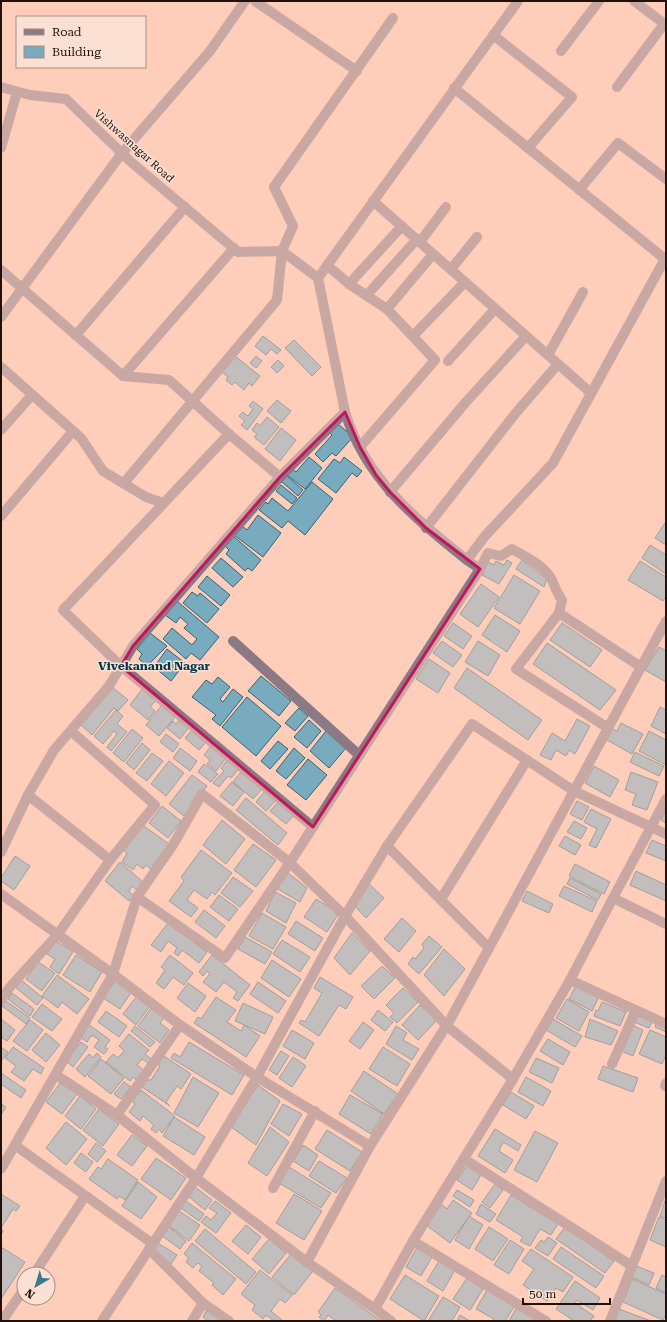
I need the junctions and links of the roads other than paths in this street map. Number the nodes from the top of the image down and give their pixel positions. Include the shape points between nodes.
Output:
1 (245, 1) edge
2 (255, 1) edge
3 (516, 1) edge
4 (599, 1) edge
5 (634, 1) edge
6 (393, 18) dead end
7 (665, 25) edge
8 (493, 34) junction
9 (561, 51) dead end
10 (356, 71) junction
11 (1, 87) edge
12 (616, 87) dead end
13 (454, 88) junction
14 (17, 92) junction
15 (1, 148) edge
16 (528, 148) junction
17 (122, 153) junction
18 (666, 179) edge
19 (579, 190) junction
20 (373, 200) junction
21 (185, 207) junction
22 (446, 207) dead end
23 (402, 226) junction
24 (477, 237) dead end
25 (418, 240) junction
26 (236, 250) junction
27 (282, 251) junction
28 (433, 254) junction
29 (665, 258) edge
30 (327, 265) junction
31 (451, 269) junction
32 (1, 270) edge
33 (318, 278) junction
34 (465, 282) junction
35 (349, 284) junction
36 (22, 289) junction
37 (583, 292) dead end
38 (367, 296) junction
39 (387, 309) junction
40 (495, 309) junction
41 (1, 317) edge
42 (76, 335) junction
43 (413, 336) junction
44 (526, 336) junction
45 (548, 355) junction
46 (448, 361) dead end
47 (558, 364) junction
48 (1, 367) edge
49 (123, 376) junction
50 (591, 393) junction
51 (32, 395) junction
52 (194, 402) junction
53 (345, 412) junction
54 (1, 430) edge
55 (73, 431) junction
56 (229, 434) junction
57 (360, 447) junction
58 (280, 477) junction
59 (124, 484) junction
60 (390, 492) junction
61 (163, 504) junction
62 (1, 516) edge
63 (426, 528) junction
64 (467, 560) junction
65 (480, 569) junction
66 (559, 614) junction
67 (666, 621) edge
68 (233, 641) dead end
69 (121, 666) junction
70 (641, 667) junction
71 (608, 728) junction
72 (71, 731) junction
73 (360, 755) junction
74 (527, 760) junction
75 (574, 791) junction
76 (28, 795) junction
77 (666, 799) edge
78 (313, 827) junction
79 (651, 827) junction
80 (666, 834) edge
81 (387, 846) junction
82 (1, 852) edge
83 (110, 860) junction
84 (289, 862) junction
85 (1, 894) edge
86 (137, 897) junction
87 (613, 898) junction
88 (441, 899) junction
89 (345, 916) junction
90 (666, 924) edge
91 (58, 934) junction
92 (489, 948) junction
93 (113, 974) junction
94 (570, 980) junction
95 (1, 1000) edge
96 (636, 1010) junction
97 (666, 1024) edge
98 (180, 1025) junction
99 (447, 1026) junction
100 (612, 1064) dead end
101 (56, 1074) junction
102 (257, 1077) junction
103 (513, 1079) junction
104 (315, 1111) junction
105 (117, 1115) junction
106 (16, 1146) junction
107 (370, 1146) junction
108 (464, 1159) junction
109 (1, 1169) edge
110 (196, 1178) junction
111 (666, 1181) edge
112 (273, 1188) dead end
113 (85, 1196) junction
114 (413, 1241) junction
115 (151, 1247) junction
116 (307, 1262) junction
117 (39, 1266) edge
118 (632, 1266) junction
119 (16, 1301) edge
120 (203, 1303) junction
121 (375, 1309) junction
122 (2, 1321) edge
123 (102, 1321) edge
124 (192, 1321) edge
125 (229, 1321) edge
126 (391, 1321) edge
127 (546, 1321) edge
128 (610, 1321) edge

1 - 17 street via 210,51
2 - 10 street
3 - 8 street
4 - 9 street
5 - 7 street
6 - 10 street
7 - 12 street
8 - 13 street
8 - 16 street via 572,97
10 - 27 street via 274,187 293,226
11 - 14 street, Vishwasnagar Road
13 - 16 street
13 - 20 street
14 - 15 street
14 - 17 street, Vishwasnagar Road via 66,99
16 - 19 street
17 - 21 street, Vishwasnagar Road
17 - 36 street
18 - 19 street via 618,143
19 - 29 street
20 - 23 street
20 - 30 street
21 - 26 street, Vishwasnagar Road
21 - 42 street
22 - 25 street
23 - 25 street
23 - 35 street
24 - 31 street
25 - 28 street
25 - 38 street
26 - 27 street
26 - 49 street
27 - 33 street
27 - 52 street via 277,300
28 - 31 street
28 - 39 street
29 - 50 street
30 - 33 street
30 - 35 street
31 - 34 street
32 - 36 street
33 - 53 street
34 - 40 street
34 - 43 street
35 - 38 street
36 - 41 street
36 - 42 street
37 - 45 street
38 - 39 street
39 - 43 street
40 - 44 street
40 - 46 street
42 - 49 street
43 - 57 street via 435,360
44 - 45 street
44 - 60 street
45 - 47 street
47 - 50 street
47 - 63 street via 514,414
48 - 51 street
49 - 52 street via 169,380
50 - 64 street via 553,463
51 - 54 street
51 - 55 street
52 - 56 street
52 - 59 street
53 - 57 street
53 - 58 street
55 - 59 street via 81,438 103,471
55 - 62 street
56 - 58 street
56 - 61 street
57 - 60 street via 376,475
58 - 69 street via 133,646
59 - 61 street
60 - 63 street
61 - 69 street via 63,610
63 - 64 street
64 - 65 street
65 - 66 street via 488,553 501,556 512,549 540,565 551,580 562,600
65 - 73 street
66 - 70 street
66 - 71 street via 516,669
67 - 70 street
68 - 73 street
69 - 72 street via 109,686
69 - 78 street
70 - 71 street
71 - 75 street
72 - 76 street via 54,750
72 - 83 street via 155,805
73 - 78 street
74 - 75 street
74 - 81 street via 472,724
74 - 88 street
75 - 79 street
75 - 92 street
76 - 82 street
76 - 83 street
77 - 79 street
78 - 84 street
79 - 80 street
79 - 87 street
81 - 88 street
81 - 89 street
83 - 91 street
84 - 86 street via 225,958
84 - 86 street via 202,794 173,845
84 - 89 street
85 - 91 street
86 - 93 street
87 - 90 street
87 - 94 street
88 - 92 street
89 - 99 street
89 - 102 street
91 - 93 street
91 - 95 street
92 - 99 street
93 - 98 street
93 - 101 street
94 - 96 street
94 - 103 street
96 - 97 street
96 - 100 street
98 - 102 street
98 - 105 street
99 - 103 street
99 - 107 street
101 - 105 street
101 - 106 street
102 - 104 street
102 - 110 street
103 - 108 street
104 - 107 street
104 - 112 street
105 - 110 street
106 - 109 street
106 - 113 street
107 - 116 street
108 - 114 street
108 - 118 street
110 - 115 street
110 - 116 street
111 - 118 street
113 - 115 street
113 - 117 street
114 - 121 street
114 - 127 street
115 - 120 street
115 - 123 street
116 - 121 street
118 - 128 street
119 - 122 street
120 - 124 street
120 - 125 street
121 - 126 street

